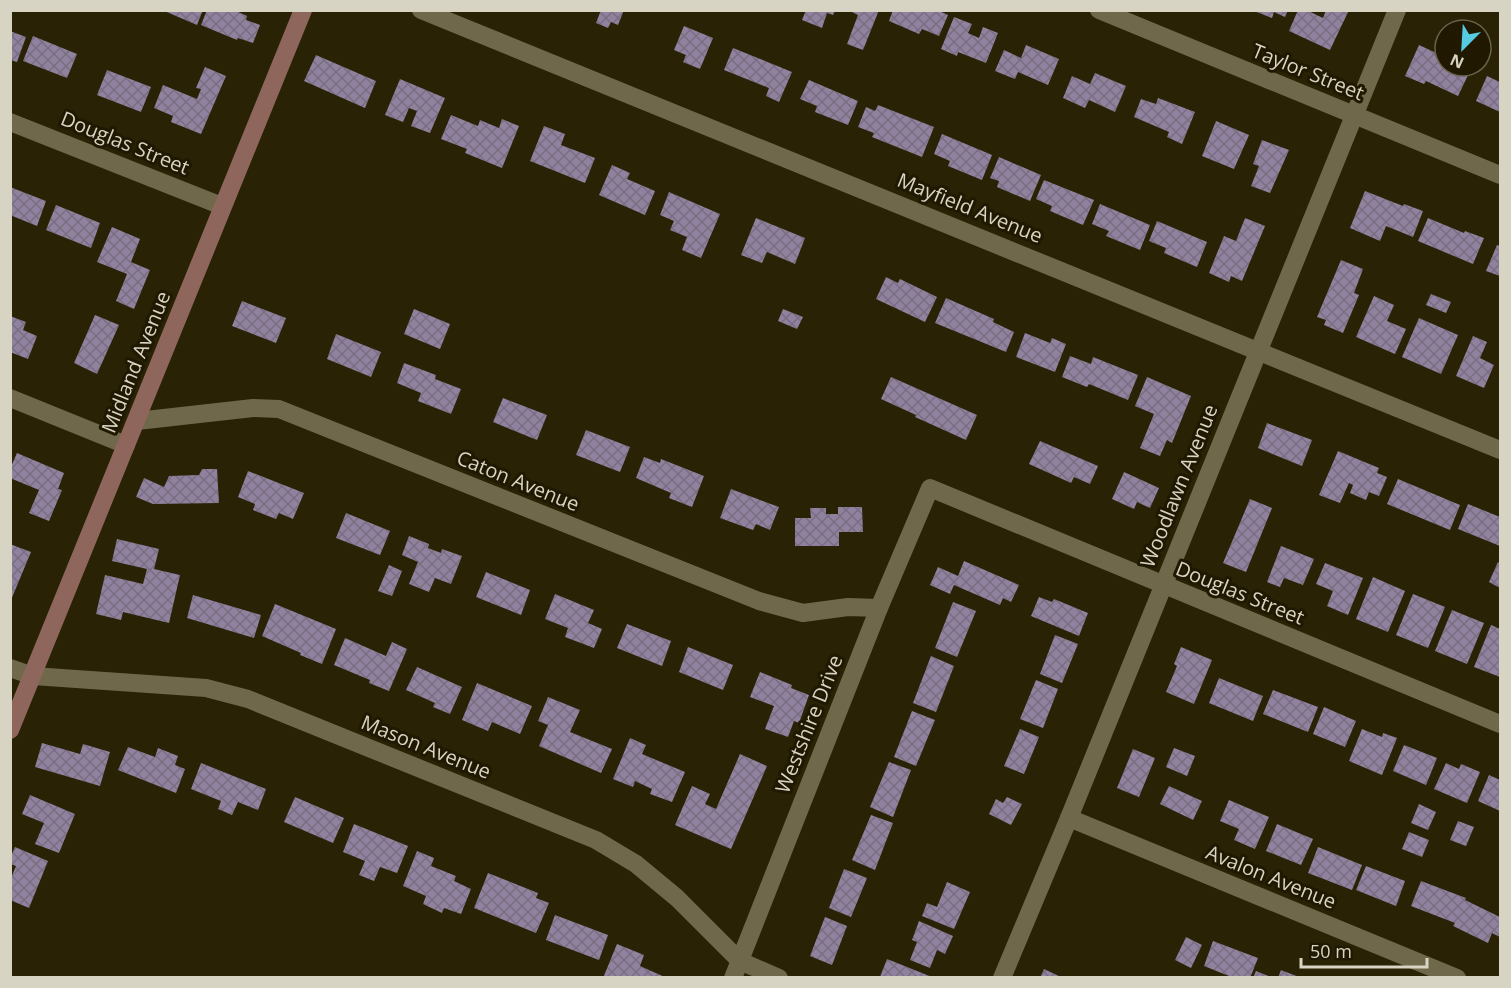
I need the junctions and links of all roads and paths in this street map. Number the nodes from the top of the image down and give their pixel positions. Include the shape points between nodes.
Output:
1 (303, 10) edge
2 (421, 10) edge
3 (1099, 10) edge
4 (1397, 10) edge
5 (1354, 115) junction
6 (10, 122) edge
7 (1500, 175) edge
8 (222, 206) junction
9 (1259, 351) junction
10 (10, 398) edge
11 (137, 421) junction
12 (126, 445) junction
13 (1500, 450) edge
14 (930, 488) joint
15 (1162, 586) junction
16 (879, 608) junction
17 (10, 668) edge
18 (33, 676) junction
19 (1500, 724) edge
20 (10, 730) edge
21 (1069, 818) junction
22 (736, 969) edge
23 (779, 978) edge
24 (1002, 978) edge
25 (1457, 978) edge

1 - 8 main road, Midland Avenue
2 - 9 street, Mayfield Avenue
3 - 5 street, Taylor Street
4 - 5 street, Woodlawn Avenue
5 - 7 street, Taylor Street
5 - 9 street, Woodlawn Avenue
6 - 8 street, Douglas Street
8 - 11 main road, Midland Avenue
9 - 13 street, Mayfield Avenue
9 - 15 street, Woodlawn Avenue
10 - 12 street
11 - 12 main road, Midland Avenue
11 - 16 street, Caton Avenue via 253,408 279,409 759,601 803,613 848,607
12 - 18 main road, Midland Avenue
14 - 15 street, Douglas Street
14 - 16 street, Westshire Drive
15 - 19 street, Douglas Street
15 - 21 street, Woodlawn Avenue
16 - 22 street, Westshire Drive
17 - 18 street, Mason Avenue
18 - 20 main road, Midland Avenue
18 - 22 street, Mason Avenue via 206,688 248,699 596,840 636,864 669,891
21 - 24 street, Woodlawn Avenue
21 - 25 street, Avalon Avenue
22 - 23 street, Mason Avenue

